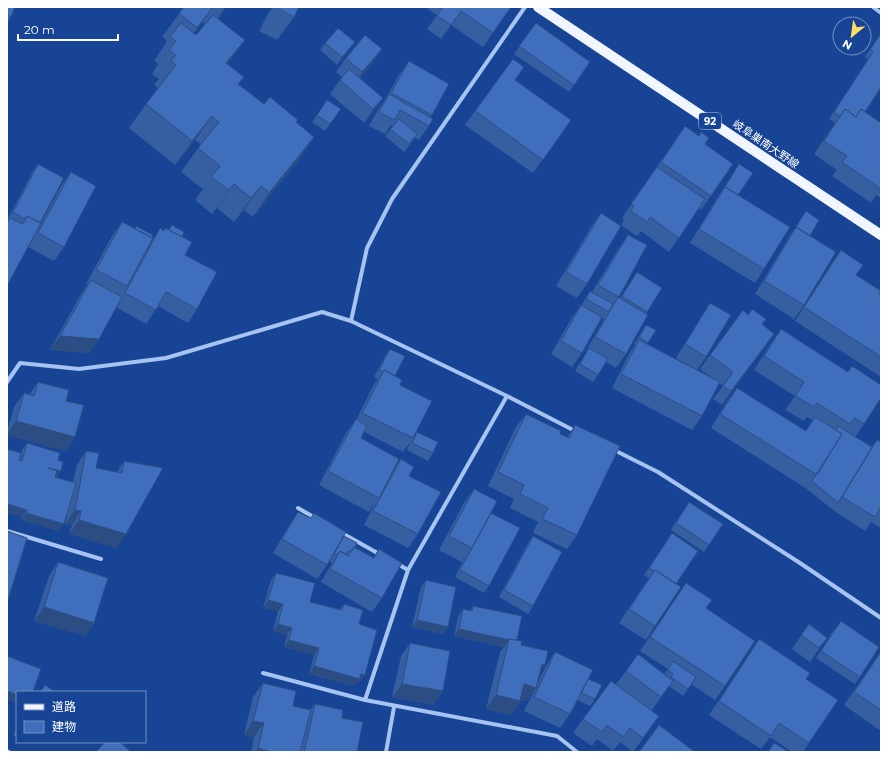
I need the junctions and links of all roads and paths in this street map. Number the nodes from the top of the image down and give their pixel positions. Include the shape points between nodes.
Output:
1 (526, 7) edge
2 (538, 7) edge
3 (873, 7) edge
4 (881, 13) edge
5 (881, 235) edge
6 (351, 321) junction
7 (7, 382) edge
8 (507, 396) junction
9 (582, 434) edge
10 (610, 448) edge
11 (298, 508) dead end
12 (319, 520) edge
13 (332, 528) edge
14 (7, 531) edge
15 (387, 558) edge
16 (101, 559) dead end
17 (394, 562) edge
18 (408, 570) junction
19 (881, 618) edge
20 (264, 673) dead end
21 (365, 700) junction
22 (394, 707) junction
23 (386, 752) edge
24 (577, 752) edge

1 - 6 street via 392,198 367,248
2 - 5 main road, 岐阜巣南大野線 / 92
3 - 4 street
6 - 7 street via 322,312 166,358 79,369 20,363
6 - 8 street
8 - 9 street
8 - 18 street
10 - 19 street via 658,472
11 - 12 street
13 - 15 street
14 - 16 street
17 - 18 street
18 - 21 street
20 - 21 street
21 - 22 street
22 - 23 street
22 - 24 street via 557,736

